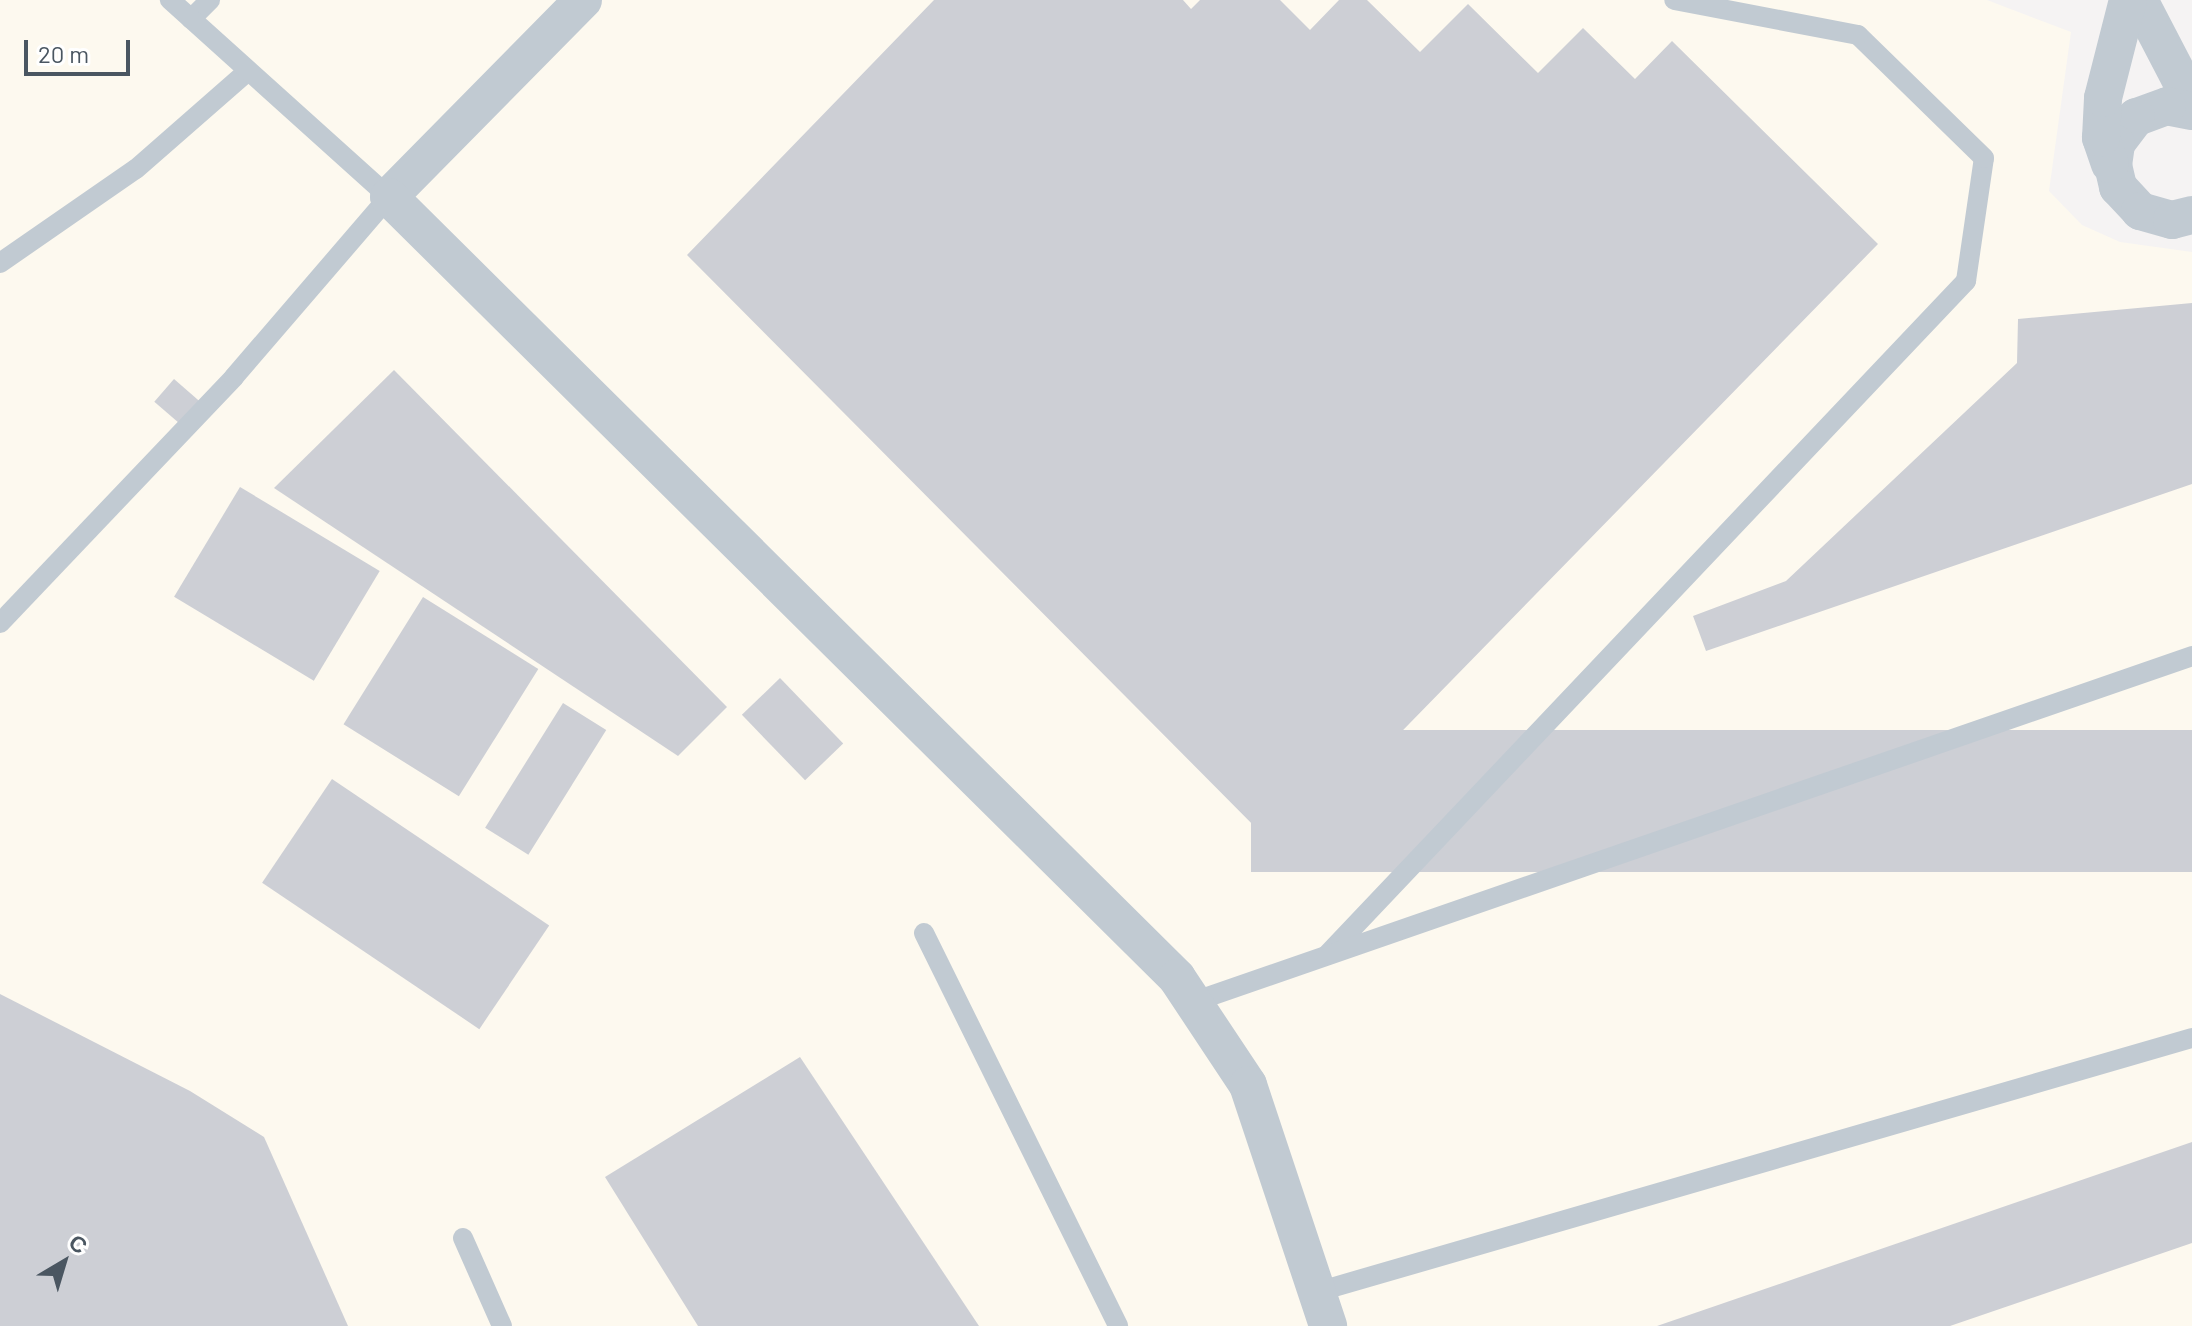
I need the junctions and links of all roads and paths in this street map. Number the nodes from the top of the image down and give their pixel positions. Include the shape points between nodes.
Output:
1 (170, 0) edge
2 (210, 0) edge
3 (583, 0) edge
4 (1674, 0) edge
5 (2128, 0) edge
6 (2139, 0) edge
7 (191, 19) junction
8 (248, 71) junction
9 (2192, 102) edge
10 (2192, 111) edge
11 (2114, 176) junction
12 (389, 197) junction
13 (2192, 215) edge
14 (0, 263) edge
15 (0, 623) edge
16 (2192, 656) edge
17 (924, 933) dead end
18 (1327, 955) junction
19 (1193, 1002) junction
20 (2192, 1038) edge
21 (463, 1238) dead end
22 (1322, 1309) edge
23 (502, 1326) edge
24 (1118, 1326) edge

1 - 7 lane
2 - 7 lane
3 - 12 street
4 - 18 lane via 1858,35 1984,158 1966,281
5 - 11 street via 2103,98 2101,138
6 - 9 street
7 - 8 lane
8 - 12 lane
8 - 14 lane via 136,169
10 - 11 street via 2167,106 2136,117 2116,144
11 - 13 street via 2124,196 2150,216 2172,220
12 - 15 lane via 234,377
12 - 19 street via 1177,978
16 - 18 lane
17 - 24 lane
18 - 19 lane
19 - 22 street via 1248,1085
20 - 22 lane
21 - 23 lane

